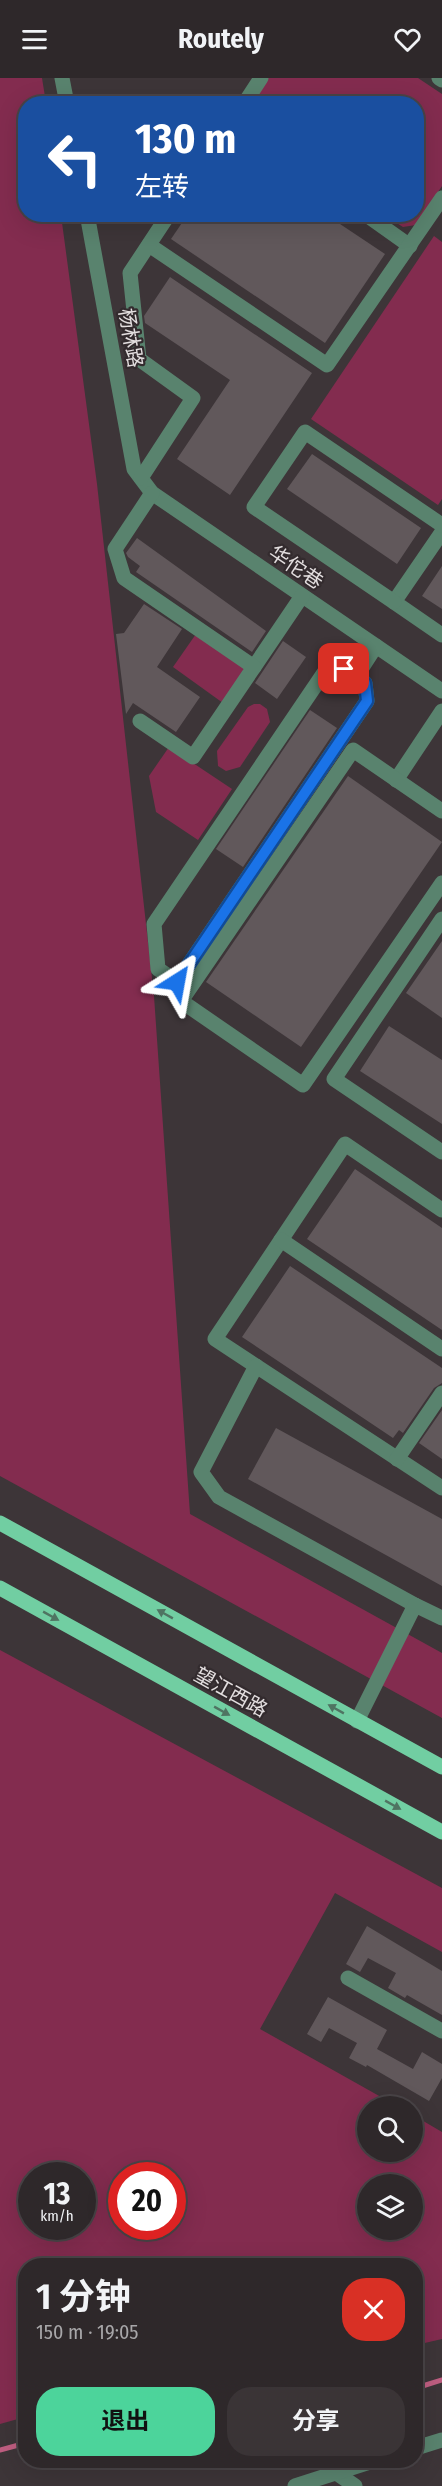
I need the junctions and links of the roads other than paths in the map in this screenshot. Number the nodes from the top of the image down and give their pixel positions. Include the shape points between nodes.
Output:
1 (62, 78) edge
2 (261, 78) edge
3 (65, 96) edge
4 (249, 96) edge
5 (442, 198) edge
6 (89, 222) edge
7 (164, 222) edge
8 (376, 222) edge
9 (149, 245) junction
10 (410, 246) junction
11 (137, 473) junction
12 (152, 493) junction
13 (442, 525) edge
14 (442, 532) edge
15 (302, 596) junction
16 (394, 602) junction
17 (442, 634) edge
18 (376, 646) junction
19 (254, 667) junction
20 (356, 677) junction
21 (442, 691) edge
22 (442, 711) edge
23 (140, 721) dead end
24 (396, 780) junction
25 (442, 811) edge
26 (442, 883) edge
27 (442, 920) edge
28 (442, 1152) edge
29 (442, 1210) edge
30 (281, 1240) junction
31 (442, 1349) edge
32 (256, 1366) junction
33 (442, 1393) edge
34 (397, 1459) junction
35 (442, 1488) edge
36 (0, 1523) edge
37 (0, 1588) edge
38 (416, 1605) junction
39 (442, 1618) edge
40 (357, 1721) junction
41 (442, 1767) edge
42 (442, 1833) edge
43 (348, 1978) dead end
44 (442, 2031) edge
45 (442, 2440) edge
46 (423, 2446) edge
47 (349, 2468) edge
48 (335, 2472) junction
49 (295, 2486) edge
50 (355, 2486) edge

1 - 3 street
2 - 4 street
5 - 10 street
6 - 11 street, 杨林路
7 - 9 street
8 - 10 street
9 - 10 street via 327,365
9 - 11 street via 130,273 140,359 193,398
11 - 12 street, 华佗巷
12 - 15 street, 华佗巷
12 - 19 street via 115,549 124,578
13 - 16 street via 305,432 254,507
14 - 16 street
15 - 18 street, 华佗巷
15 - 19 street
16 - 17 street
18 - 20 street
18 - 21 street, 华佗巷
19 - 23 street via 194,757
20 - 20 street via 332,661 154,924 158,969 177,982 367,701 365,683
22 - 24 street
24 - 25 street
24 - 26 street via 353,750 181,1001 303,1084
27 - 28 street via 334,1079
29 - 30 street via 345,1144
30 - 31 street
30 - 32 street via 215,1339
32 - 34 street
32 - 38 street via 201,1472 219,1497
33 - 34 street
34 - 35 street
40 -> 36 main road, 望江西路
37 -> 42 main road, 望江西路
38 - 39 street
38 - 40 street
40 - 41 main road, 望江西路
43 - 44 street
45 - 46 street
47 - 48 street
48 - 49 street
48 - 50 street

